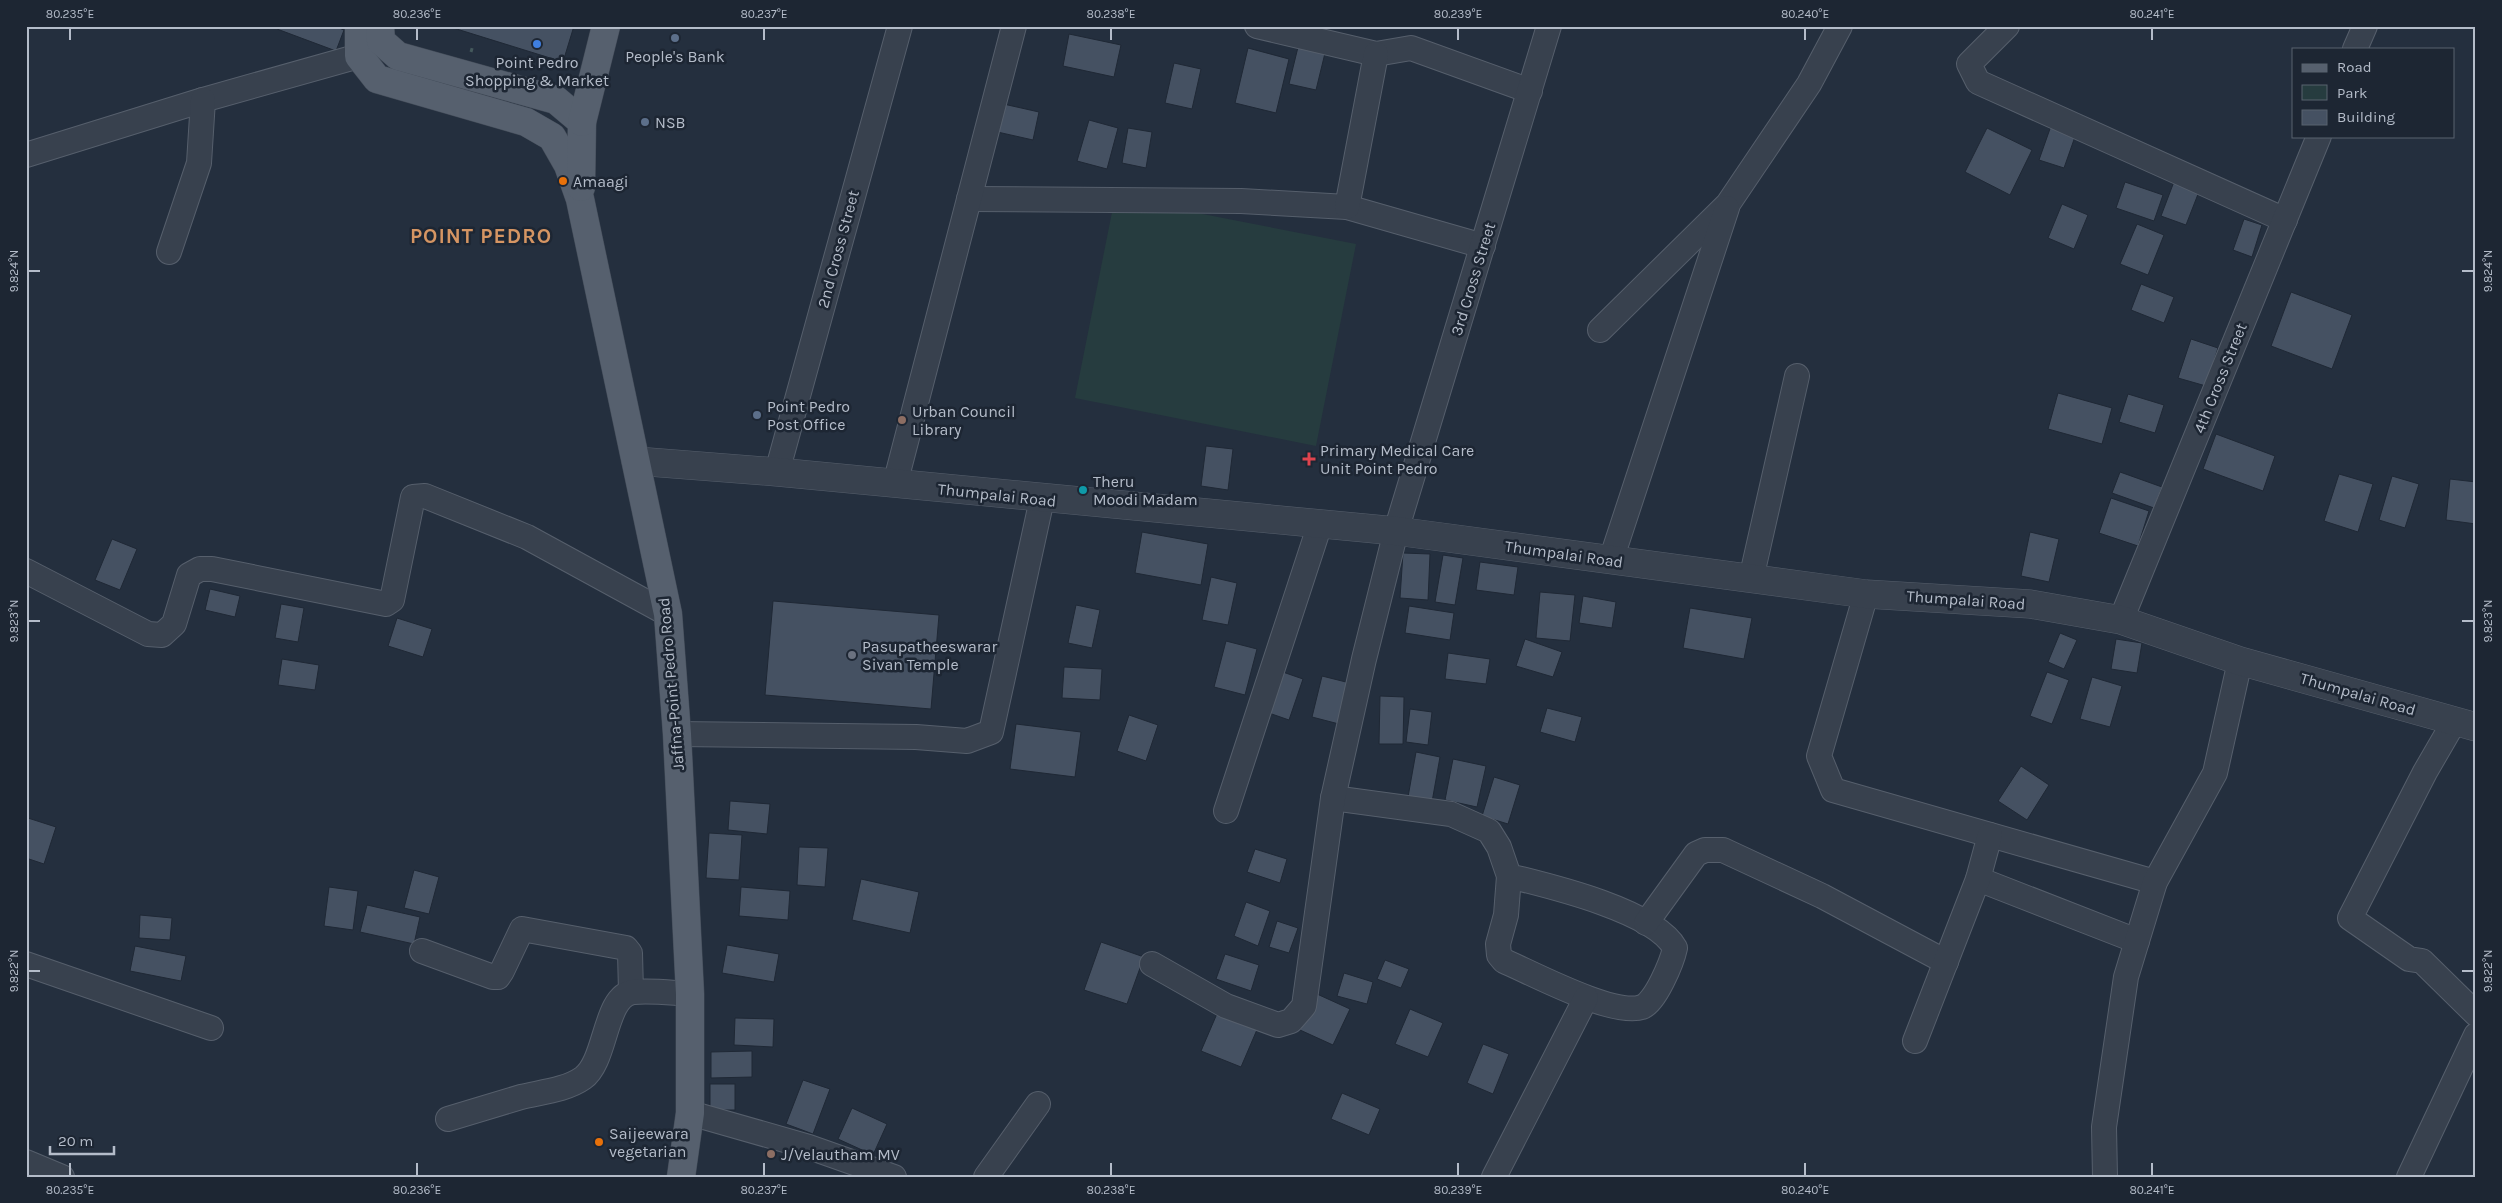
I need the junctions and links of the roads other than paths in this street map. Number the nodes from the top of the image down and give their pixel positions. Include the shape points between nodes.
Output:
1 (359, 26) edge
2 (380, 26) edge
3 (606, 26) edge
4 (900, 26) edge
5 (1014, 26) edge
6 (1257, 26) edge
7 (1549, 26) edge
8 (1840, 26) edge
9 (2007, 26) edge
10 (2365, 26) edge
11 (2356, 48) edge
12 (1376, 54) junction
13 (359, 56) junction
14 (1530, 91) junction
15 (203, 100) junction
16 (582, 122) junction
17 (2319, 138) edge
18 (26, 155) edge
19 (580, 199) junction
20 (969, 199) junction
21 (1728, 204) junction
22 (1347, 207) junction
23 (2285, 220) junction
24 (1483, 246) junction
25 (169, 252) dead end
26 (1600, 330) dead end
27 (1797, 376) dead end
28 (636, 461) junction
29 (777, 472) junction
30 (895, 484) junction
31 (1042, 499) junction
32 (1320, 524) junction
33 (1396, 531) junction
34 (1611, 560) junction
35 (26, 571) edge
36 (1751, 579) junction
37 (1866, 594) junction
38 (668, 614) junction
39 (2121, 620) junction
40 (2240, 661) junction
41 (2465, 724) edge
42 (677, 734) junction
43 (1333, 798) junction
44 (1226, 811) dead end
45 (1990, 835) junction
46 (1510, 876) junction
47 (1978, 879) junction
48 (2155, 882) junction
49 (1646, 923) junction
50 (2137, 941) junction
51 (422, 951) dead end
52 (1946, 962) junction
53 (26, 964) edge
54 (1152, 964) dead end
55 (631, 992) junction
56 (690, 994) junction
57 (1586, 998) junction
58 (2476, 1014) edge
59 (210, 1028) dead end
60 (2476, 1035) edge
61 (1915, 1041) dead end
62 (1038, 1104) dead end
63 (690, 1114) junction
64 (448, 1119) dead end
65 (26, 1162) edge
66 (62, 1177) edge
67 (681, 1177) edge
68 (894, 1177) edge
69 (986, 1177) edge
70 (1494, 1177) edge
71 (2105, 1177) edge
72 (2409, 1177) edge

1 - 13 main road
2 - 16 main road via 381,41 398,56 556,100
3 - 16 main road, Jaffna-Point Pedro Road
4 - 29 street, 2nd Cross Street
5 - 20 street
6 - 12 street
7 - 14 street, 3rd Cross Street
8 - 21 street via 1809,84
9 - 23 street via 1969,64 1978,82
10 - 11 street
12 - 14 street via 1411,48
12 - 22 street
13 - 15 street
13 - 19 main road, Jaffna-Point Pedro Road via 377,79 526,122 552,137 568,165
14 - 24 street, 3rd Cross Street
15 - 18 street
15 - 25 street via 200,163
16 - 19 main road, Jaffna-Point Pedro Road
17 - 23 street, 4th Cross Street
19 - 28 main road, Jaffna-Point Pedro Road
20 - 22 street via 1240,201
20 - 30 street
21 - 26 street
21 - 34 street
22 - 24 street
23 - 39 street, 4th Cross Street
24 - 33 street, 3rd Cross Street
27 - 36 street
28 - 29 street, Thumpalai Road
28 - 38 main road, Jaffna-Point Pedro Road
29 - 30 street, Thumpalai Road
30 - 31 street, Thumpalai Road
31 - 32 street, Thumpalai Road
31 - 42 street via 991,732 967,741 916,737
32 - 33 street, Thumpalai Road
32 - 44 street
33 - 34 street, Thumpalai Road
33 - 43 street, 3rd Cross Street
34 - 36 street, Thumpalai Road
35 - 38 street via 148,634 162,635 174,624 189,575 200,569 386,604 392,600 412,497 425,496 527,537
36 - 37 street, Thumpalai Road
37 - 39 street, Thumpalai Road via 2030,604
37 - 45 street via 1819,756 1833,790
38 - 42 main road, Jaffna-Point Pedro Road
39 - 40 street, Thumpalai Road
40 - 41 street, Thumpalai Road
40 - 48 street via 2215,773
41 - 58 street via 2425,772 2350,918 2409,959 2422,961
42 - 56 main road, Jaffna-Point Pedro Road
43 - 46 street via 1451,814 1489,831
43 - 54 street, 3rd Cross Street via 1304,1006 1291,1021 1278,1025 1226,1006
45 - 47 street
45 - 48 street
46 - 49 street via 1581,894
46 - 57 street via 1506,915 1498,944 1499,955 1504,961
47 - 50 street
47 - 52 street
48 - 50 street
49 - 52 street via 1696,854 1705,850 1723,850 1822,896
49 - 57 street via 1669,938 1675,948 1650,1002 1641,1008 1630,1009
50 - 71 street via 2126,977 2104,1128
51 - 55 street via 498,977 522,929 617,946 626,948 630,953
52 - 61 street
53 - 59 street
55 - 56 street
55 - 64 street via 614,1008 595,1067 584,1078 569,1086
56 - 63 main road, Jaffna-Point Pedro Road
57 - 70 street
60 - 72 street
62 - 69 street
63 - 67 main road, Jaffna-Point Pedro Road
63 - 68 street via 809,1147
65 - 66 street

